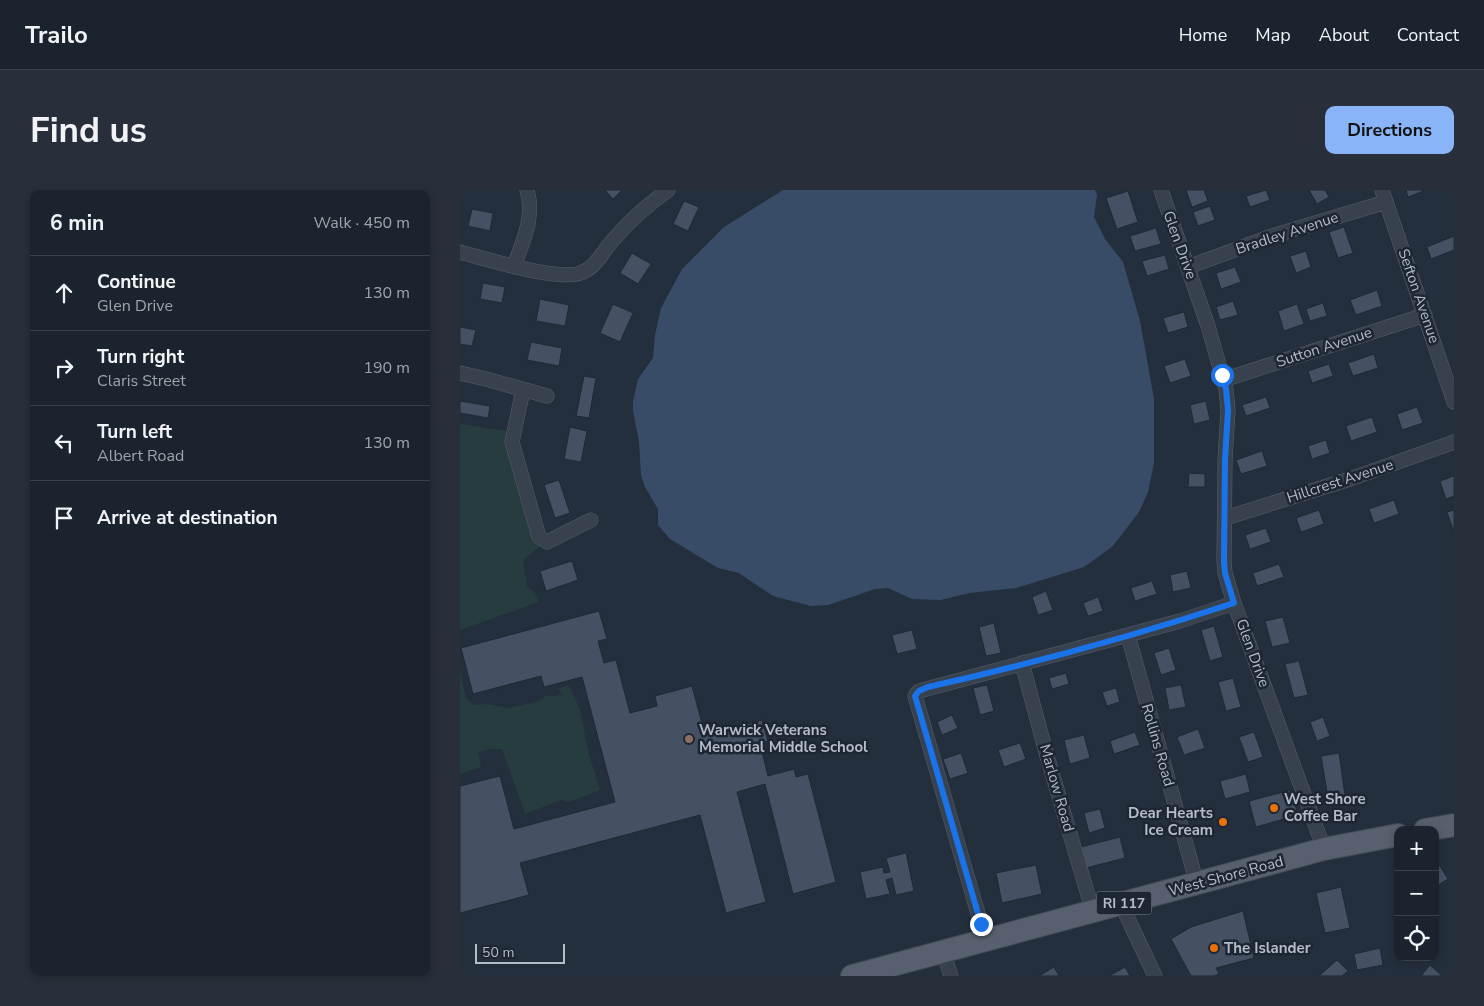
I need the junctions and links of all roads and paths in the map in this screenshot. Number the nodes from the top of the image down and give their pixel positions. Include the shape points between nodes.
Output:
1 (527, 190) edge
2 (668, 190) edge
3 (1161, 190) edge
4 (1384, 196) edge
5 (460, 252) edge
6 (514, 266) junction
7 (1188, 267) junction
8 (1425, 315) junction
9 (460, 373) edge
10 (1223, 380) junction
11 (523, 390) junction
12 (547, 396) dead end
13 (1454, 402) edge
14 (1454, 442) edge
15 (1225, 518) junction
16 (591, 520) dead end
17 (1234, 603) junction
18 (1128, 635) junction
19 (1022, 663) junction
20 (1454, 825) edge
21 (1439, 828) edge
22 (1394, 836) edge
23 (1324, 849) junction
24 (1197, 884) junction
25 (1121, 904) junction
26 (1093, 912) junction
27 (986, 941) junction
28 (943, 952) junction
29 (852, 976) edge
30 (951, 976) edge
31 (1155, 976) edge

1 - 6 street via 530,220
2 - 6 street via 651,202 585,272 558,276
3 - 7 street, Glen Drive
4 - 7 street, Bradley Avenue
4 - 8 street, Sefton Avenue
5 - 6 street
7 - 10 street, Glen Drive
8 - 10 street, Sutton Avenue
8 - 13 street, Sefton Avenue
9 - 11 street
10 - 15 street, Glen Drive via 1228,410
11 - 12 street
11 - 16 street via 512,442 539,536 547,542
14 - 15 street, Hillcrest Avenue
15 - 17 street, Glen Drive via 1225,573
17 - 18 street
17 - 23 street, Glen Drive
18 - 19 street
18 - 24 street, Rollins Road
19 - 26 street, Marlow Road
19 - 27 street via 928,687 915,696
20 - 21 main road
22 - 23 main road, West Shore Road / RI 117
23 - 24 main road, West Shore Road / RI 117
24 - 25 main road, West Shore Road / RI 117
25 - 26 main road, West Shore Road / RI 117
25 - 31 street
26 - 27 main road, West Shore Road / RI 117
27 - 28 main road, West Shore Road / RI 117
28 - 29 main road, West Shore Road / RI 117
28 - 30 street

